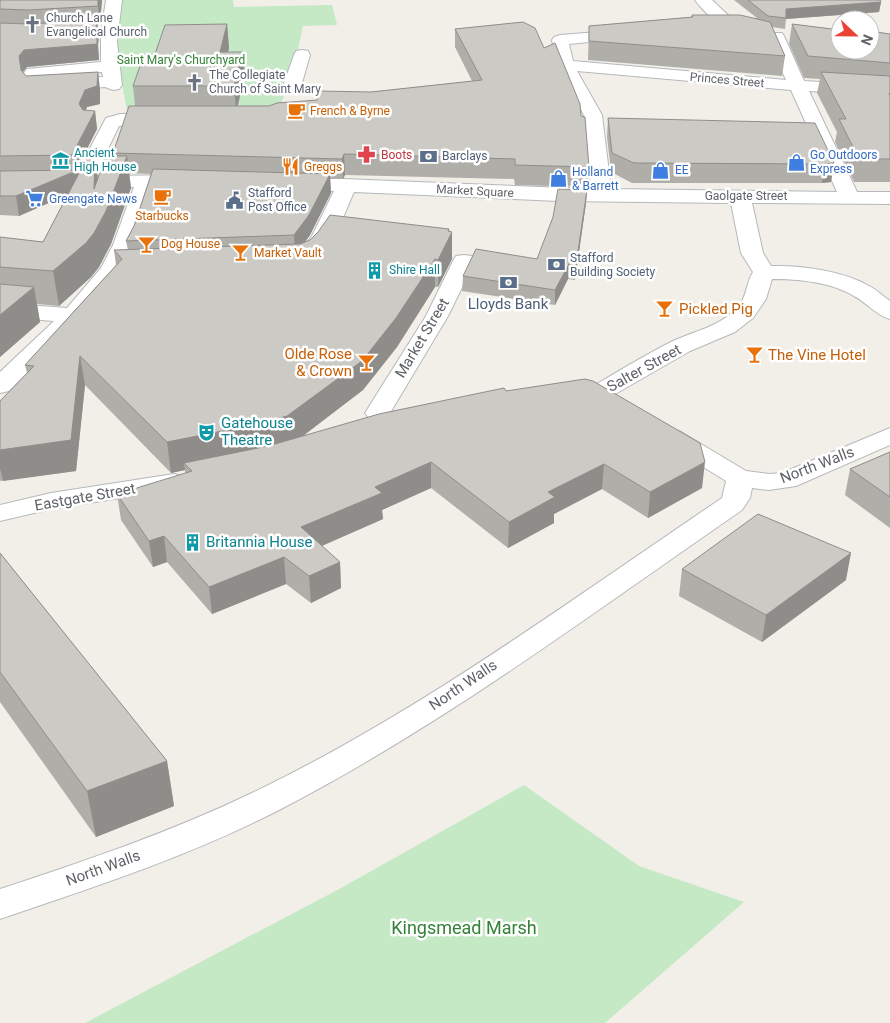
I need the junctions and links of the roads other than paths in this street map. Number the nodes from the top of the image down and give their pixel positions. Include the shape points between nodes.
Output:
1 (114, 0) edge
2 (702, 0) edge
3 (726, 22) junction
4 (704, 26) edge
5 (641, 34) edge
6 (776, 36) junction
7 (794, 39) edge
8 (302, 55) dead end
9 (564, 65) junction
10 (292, 83) dead end
11 (797, 85) junction
12 (890, 91) edge
13 (93, 117) edge
14 (116, 117) junction
15 (176, 119) edge
16 (146, 180) junction
17 (203, 181) edge
18 (278, 183) edge
19 (347, 185) junction
20 (602, 196) junction
21 (740, 196) junction
22 (850, 197) junction
23 (890, 198) edge
24 (464, 261) dead end
25 (302, 263) edge
26 (138, 269) edge
27 (111, 270) junction
28 (765, 273) junction
29 (0, 310) edge
30 (890, 312) edge
31 (73, 314) junction
32 (0, 386) edge
33 (620, 405) edge
34 (378, 425) edge
35 (654, 426) edge
36 (890, 436) edge
37 (193, 478) edge
38 (738, 478) junction
39 (0, 513) edge
40 (0, 904) edge

1 - 14 street via 99,30 111,74
2 - 3 street
3 - 4 street
3 - 6 street
5 - 9 street via 560,40
6 - 7 street
6 - 11 street
8 - 10 street
9 - 11 street, Princes Street
9 - 20 street via 593,115
11 - 12 street, Princes Street
11 - 22 street
13 - 14 street
14 - 15 street
14 - 16 street via 73,182
16 - 17 street
16 - 27 street via 124,245
18 - 19 street, Market Square
19 - 20 street, Market Square
19 - 25 street via 322,238
20 - 21 street, Gaolgate Street
21 - 22 street, Gaolgate Street
21 - 28 street via 752,252
22 - 23 street, Gaolgate Street
24 - 34 street, Market Street via 437,316 391,390
26 - 27 street
27 - 31 street
28 - 30 street via 811,275 841,282 862,291
28 - 33 street, Salter Street via 755,299 745,313 727,327 582,394
29 - 31 street
31 - 32 street
35 - 38 street
36 - 38 street, North Walls via 787,480 769,482
37 - 39 street, Eastgate Street via 51,501
38 - 40 street, North Walls via 737,498 732,504 396,729 299,784 193,835

